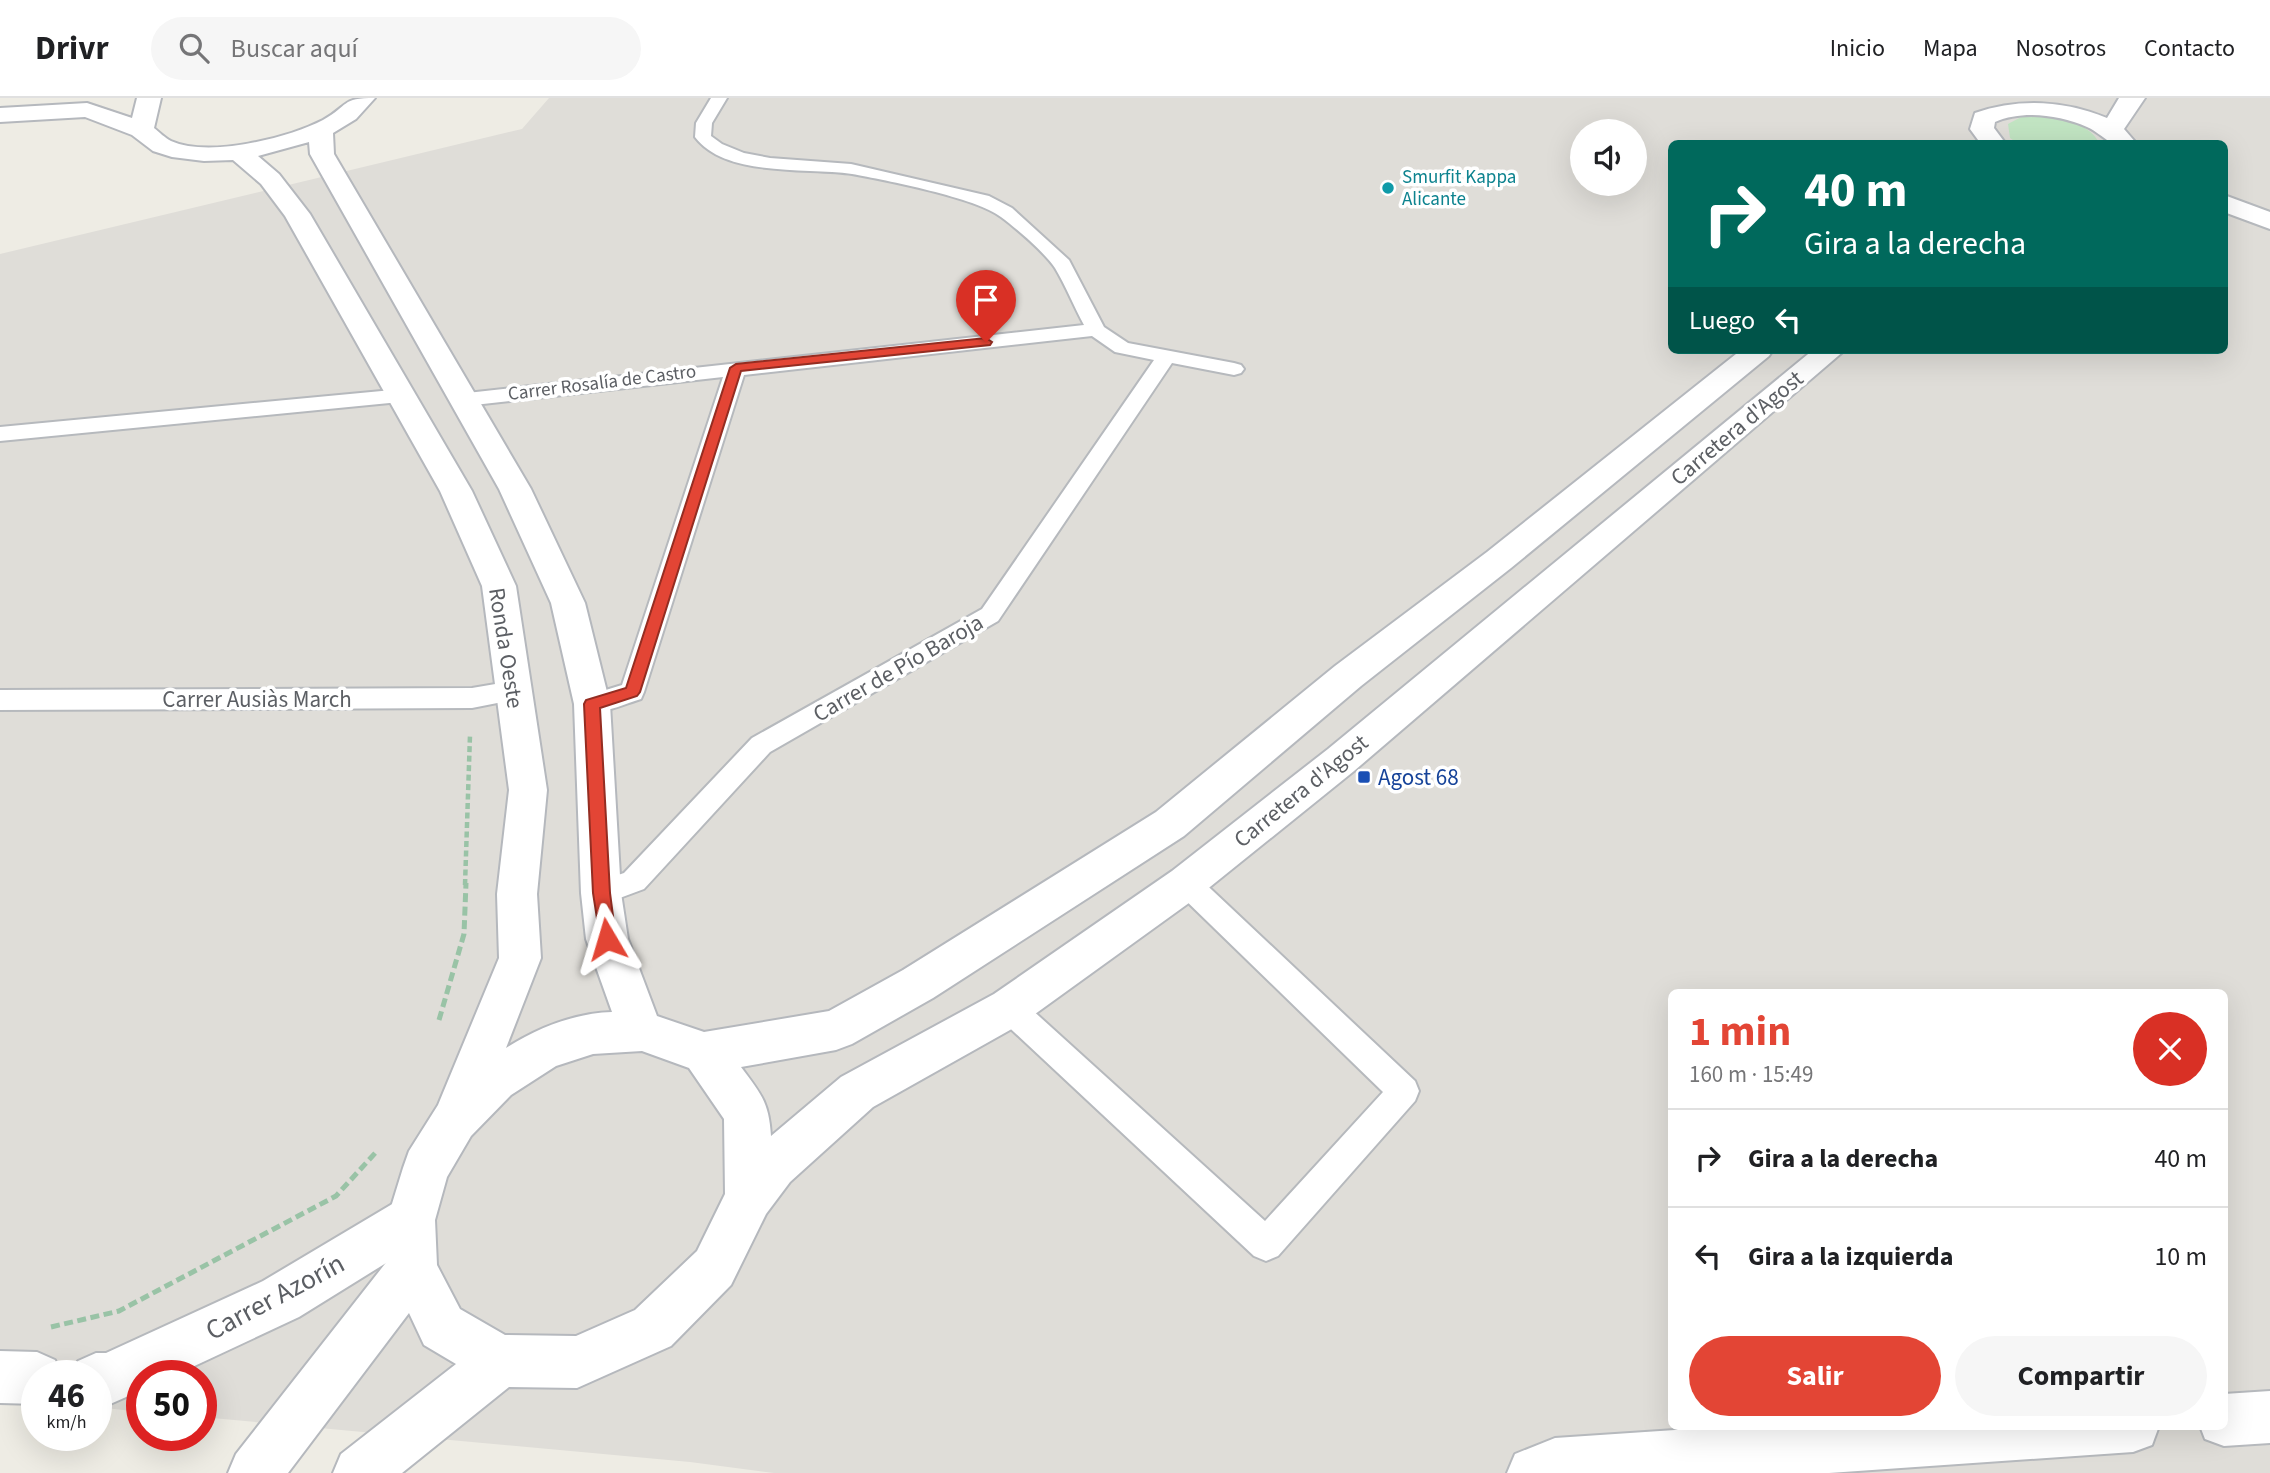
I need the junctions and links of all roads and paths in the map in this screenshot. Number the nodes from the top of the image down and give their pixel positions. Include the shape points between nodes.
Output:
1 (149, 98) edge
2 (363, 98) edge
3 (719, 98) edge
4 (2133, 98) edge
5 (2057, 102) edge
6 (0, 115) edge
7 (141, 130) junction
8 (321, 130) junction
9 (2119, 136) edge
10 (1991, 140) edge
11 (239, 152) junction
12 (2228, 204) edge
13 (2270, 220) edge
14 (1097, 331) junction
15 (1754, 354) edge
16 (1826, 354) edge
17 (1167, 356) junction
18 (736, 368) junction
19 (1234, 369) dead end
20 (403, 396) junction
21 (465, 399) junction
22 (0, 433) edge
23 (513, 691) junction
24 (0, 700) edge
25 (592, 704) junction
26 (1186, 883) junction
27 (601, 893) junction
28 (1009, 1008) junction
29 (642, 1031) junction
30 (704, 1053) junction
31 (455, 1120) junction
32 (749, 1197) junction
33 (412, 1244) junction
34 (500, 1361) junction
35 (0, 1377) edge
36 (21, 1377) edge
37 (112, 1377) edge
38 (2270, 1417) edge
39 (2228, 1420) edge
40 (2074, 1430) edge
41 (255, 1473) edge
42 (360, 1473) edge
43 (1534, 1473) edge

1 - 7 main road
2 - 8 main road via 347,115
3 - 14 lane via 704,123 703,136 716,148 770,163 851,169 908,180 983,200 1006,212 1062,264
4 - 9 main road via 2127,103
5 - 9 main road
5 - 10 main road via 1991,110 1983,118 1982,129
6 - 7 main road via 87,110
7 - 11 main road via 163,147 199,154
8 - 11 main road
8 - 21 main road via 322,153
11 - 20 main road, Ronda Oeste via 270,179 297,214
12 - 13 main road
14 - 17 lane via 1122,348
14 - 18 lane, Carrer Rosalía de Castro
15 - 30 main road, Carretera d'Agost via 1348,676 1170,824 836,1031
16 - 26 main road, Carretera d'Agost via 1341,760
17 - 19 lane
17 - 27 lane, Carrer de Pío Baroja via 990,615 761,746 634,881
18 - 21 lane, Carrer Rosalía de Castro
18 - 25 lane via 632,692
20 - 22 lane
20 - 23 main road, Ronda Oeste via 456,491 499,586
21 - 25 main road via 515,489 568,603
23 - 24 lane, Carrer Ausiàs March via 472,698
23 - 31 main road, Ronda Oeste via 528,790 517,894 520,958
25 - 27 main road
26 - 28 main road, Carretera d'Agost
26 - 28 lane via 1404,1091 1266,1244
27 - 29 main road via 607,939
28 - 32 main road, Carretera d'Agost via 857,1092 773,1165
29 - 30 main road
29 - 31 main road via 593,1033 542,1049 495,1080
30 - 32 main road via 747,1113
31 - 33 main road via 426,1168
32 - 34 main road, Carretera d'Agost via 715,1268 653,1328 577,1362
33 - 34 main road via 442,1327
33 - 37 main road, Carrer Azorín
33 - 41 main road
34 - 42 main road
35 - 36 main road
38 - 39 main road
40 - 43 main road via 1555,1465

